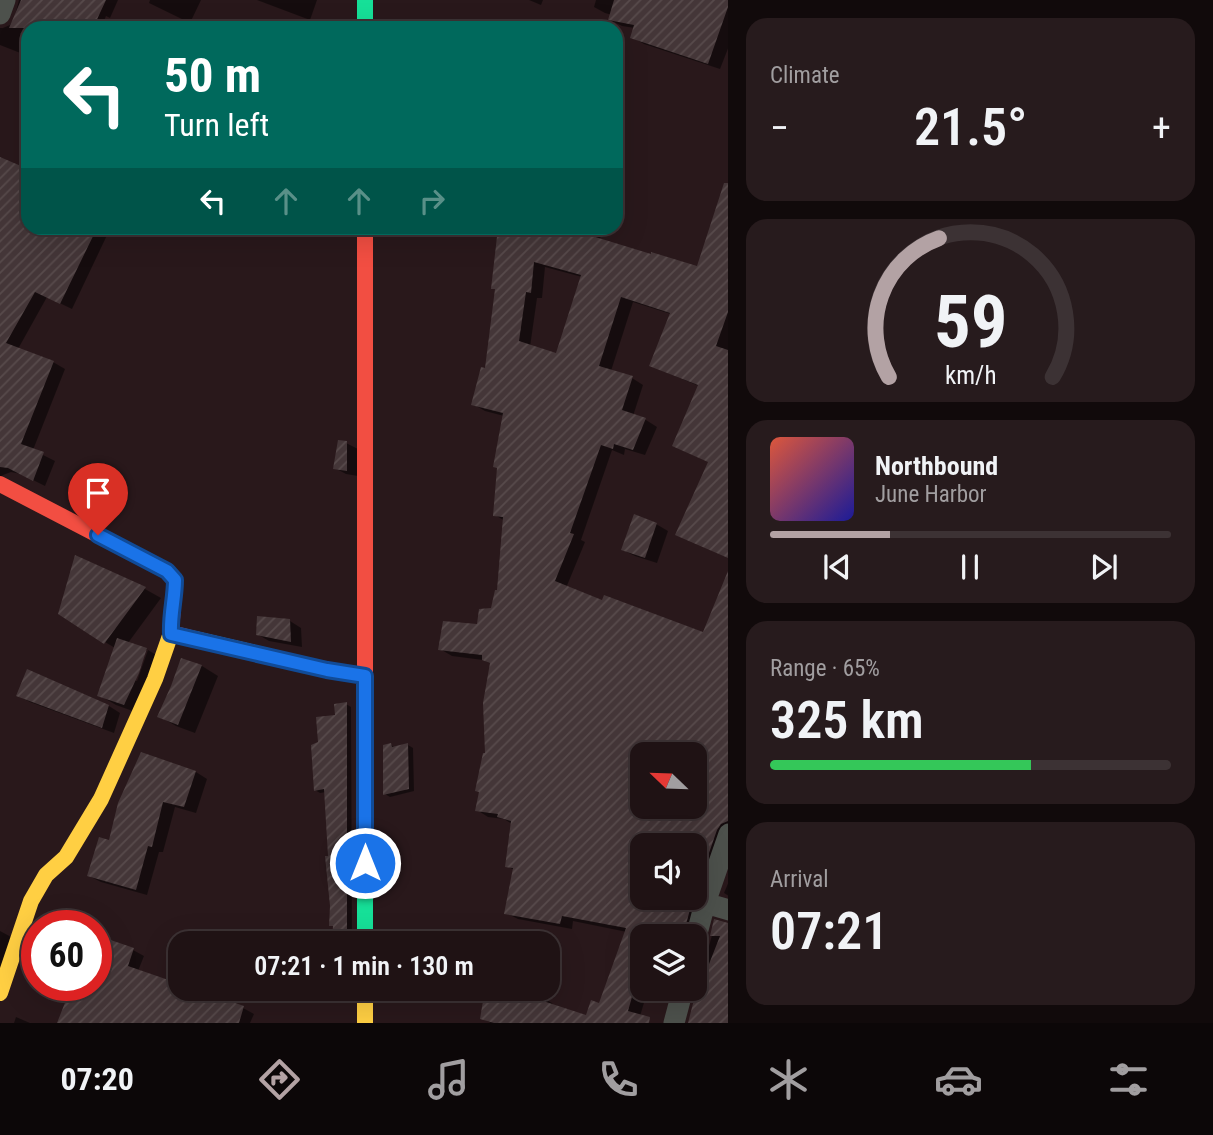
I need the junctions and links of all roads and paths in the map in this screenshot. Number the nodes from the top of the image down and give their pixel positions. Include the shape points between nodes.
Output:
1 (5, 0) edge
2 (365, 0) edge
3 (0, 14) edge
4 (365, 21) edge
5 (365, 235) edge
6 (0, 484) edge
7 (171, 634) junction
8 (365, 676) junction
9 (728, 834) edge
10 (707, 897) edge
11 (707, 904) edge
12 (728, 910) edge
13 (365, 931) edge
14 (0, 993) edge
15 (365, 1001) edge
16 (679, 1001) edge
17 (365, 1023) edge
18 (674, 1023) edge

1 - 3 street
2 - 4 street
5 - 8 street
6 - 7 street via 167,571 175,580
7 - 8 street
7 - 14 street via 101,799 31,901
8 - 13 street
9 - 10 street
11 - 12 street
15 - 17 street
16 - 18 street

